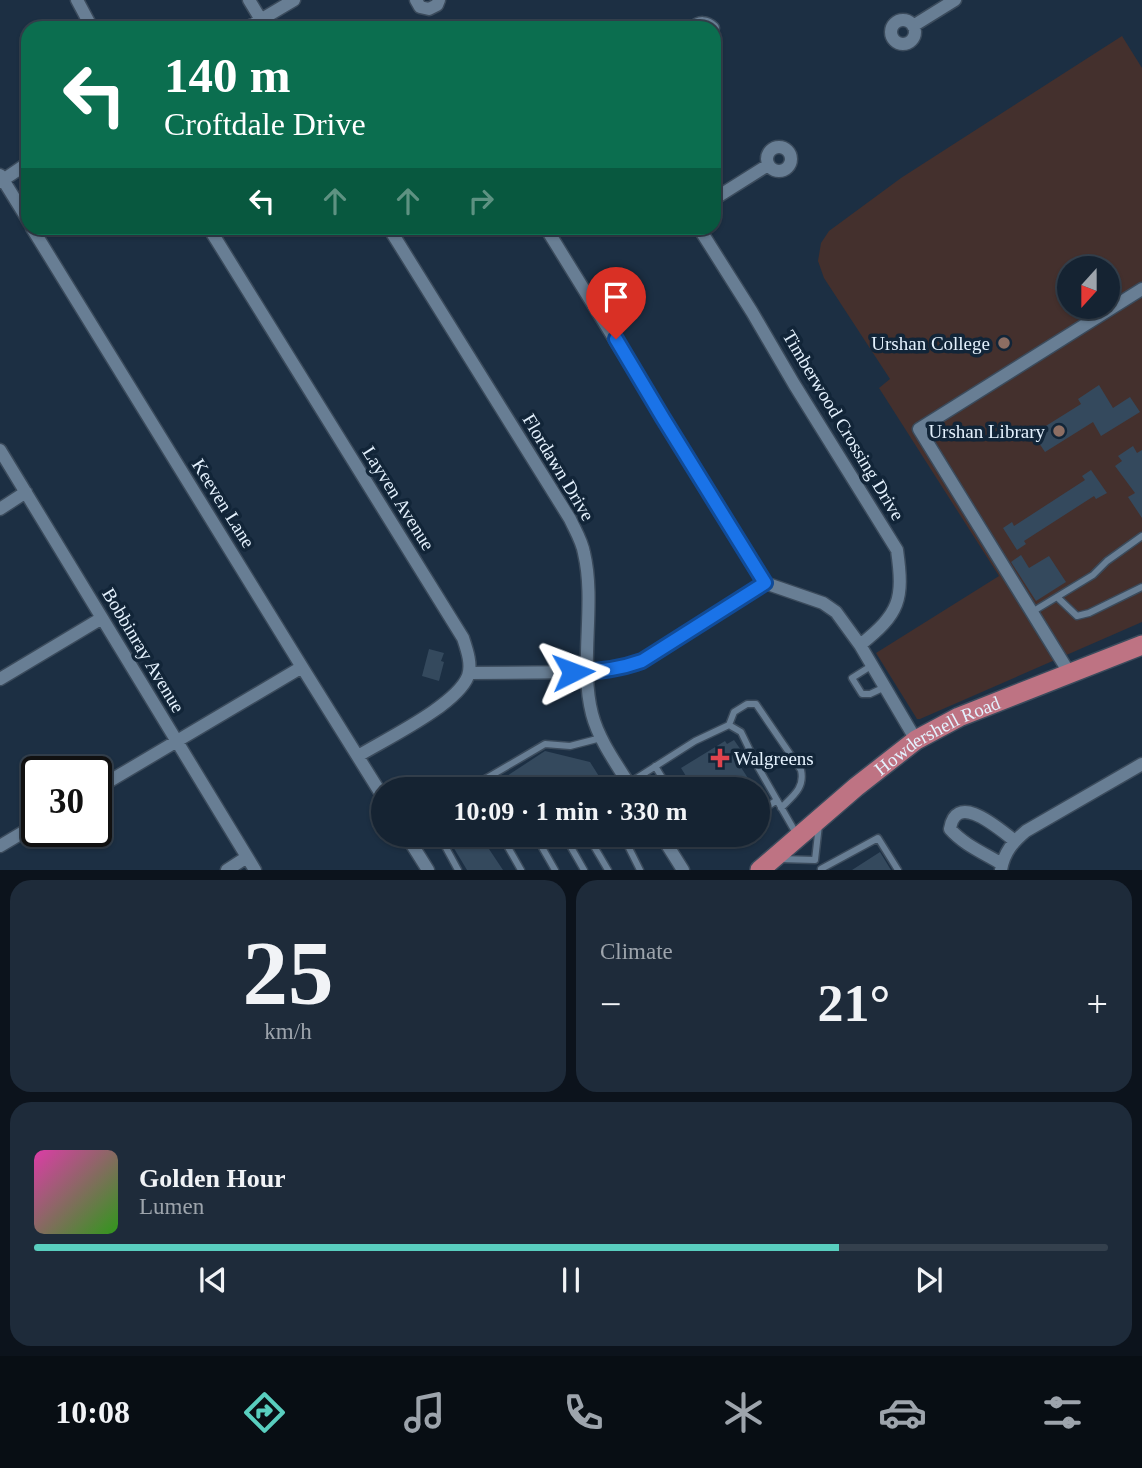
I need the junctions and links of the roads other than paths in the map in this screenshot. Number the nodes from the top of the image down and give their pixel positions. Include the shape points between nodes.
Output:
1 (77, 0) edge
2 (248, 0) edge
3 (293, 0) edge
4 (416, 0) edge
5 (439, 0) edge
6 (955, 0) edge
7 (88, 21) edge
8 (261, 21) edge
9 (267, 21) edge
10 (913, 26) dead end
11 (768, 165) dead end
12 (21, 167) edge
13 (1, 179) edge
14 (721, 195) edge
15 (21, 209) edge
16 (36, 235) edge
17 (213, 235) edge
18 (393, 235) edge
19 (550, 235) edge
20 (703, 235) edge
21 (1142, 289) edge
22 (0, 450) edge
23 (26, 492) junction
24 (0, 509) edge
25 (1142, 536) edge
26 (765, 583) junction
27 (1142, 587) edge
28 (1057, 597) junction
29 (1032, 612) junction
30 (102, 618) junction
31 (860, 645) junction
32 (1142, 645) edge
33 (872, 666) junction
34 (302, 667) junction
35 (587, 672) junction
36 (469, 673) junction
37 (1070, 674) junction
38 (0, 679) edge
39 (885, 687) junction
40 (729, 725) junction
41 (601, 738) junction
42 (916, 740) junction
43 (177, 741) junction
44 (358, 756) junction
45 (1142, 764) edge
46 (655, 766) junction
47 (371, 777) edge
48 (489, 777) edge
49 (625, 777) edge
50 (641, 777) edge
51 (662, 777) edge
52 (112, 780) edge
53 (777, 800) junction
54 (770, 805) edge
55 (781, 808) junction
56 (820, 818) junction
57 (21, 834) edge
58 (798, 836) junction
59 (1015, 841) junction
60 (0, 846) edge
61 (414, 847) edge
62 (446, 847) edge
63 (508, 847) edge
64 (542, 847) edge
65 (571, 847) edge
66 (595, 847) edge
67 (628, 847) edge
68 (669, 847) edge
69 (247, 857) junction
70 (815, 860) junction
71 (766, 865) edge
72 (1001, 867) edge
73 (604, 868) edge
74 (821, 869) edge
75 (228, 870) edge
76 (255, 870) edge
77 (428, 870) edge
78 (458, 870) edge
79 (521, 870) edge
80 (555, 870) edge
81 (584, 870) edge
82 (640, 870) edge
83 (683, 870) edge
84 (898, 870) edge

1 - 7 street
2 - 8 street
3 - 9 street
4 - 5 street via 429,9
6 - 10 street
11 - 14 street
12 - 13 street
13 - 15 street
16 - 34 street, Keeven Lane
17 - 36 street, Layven Avenue via 463,638
18 - 35 street, Flordawn Drive via 579,537 587,579
19 - 26 street
20 - 31 street, Timberwood Crossing Drive via 897,550 900,592 893,613
21 - 29 street via 919,429
22 - 23 street, Bobbinray Avenue
23 - 24 street
23 - 30 street, Bobbinray Avenue
25 - 28 lane
26 - 31 street via 823,603 836,612
26 - 35 street via 642,661
27 - 28 lane via 1077,616
28 - 29 lane
29 - 37 street
30 - 38 street
30 - 43 street, Bobbinray Avenue
31 - 33 street
32 - 37 main road, Howdershell Road
33 - 39 street
33 - 39 lane via 852,678 862,694
34 - 43 street
34 - 44 street, Keeven Lane
35 - 36 street
35 - 41 street, Flordawn Drive via 592,714
36 - 44 street via 462,688 446,703
37 - 42 main road, Howdershell Road via 959,717
39 - 42 street
40 - 46 lane
40 - 53 lane via 741,732
40 - 55 lane via 734,712 756,704 802,770 799,789
41 - 48 lane via 570,746 545,744
41 - 49 street, Flordawn Drive
42 - 56 main road, Howdershell Road
43 - 52 street
43 - 69 street, Bobbinray Avenue
44 - 47 street, Keeven Lane
45 - 59 street
46 - 50 lane
46 - 51 lane
53 - 54 lane
53 - 55 lane
55 - 58 lane
56 - 58 main road, Howdershell Road
56 - 70 lane
57 - 60 street
58 - 71 main road, Howdershell Road
59 - 72 street
59 - 72 street via 973,813 957,813 952,820 950,829 957,837
61 - 77 street
62 - 78 lane
63 - 79 lane
64 - 80 lane
65 - 81 lane
66 - 73 lane
67 - 82 lane
68 - 83 street
69 - 75 street
69 - 76 street, Bobbinray Avenue
70 - 71 lane
70 - 74 lane
74 - 84 lane via 878,838

